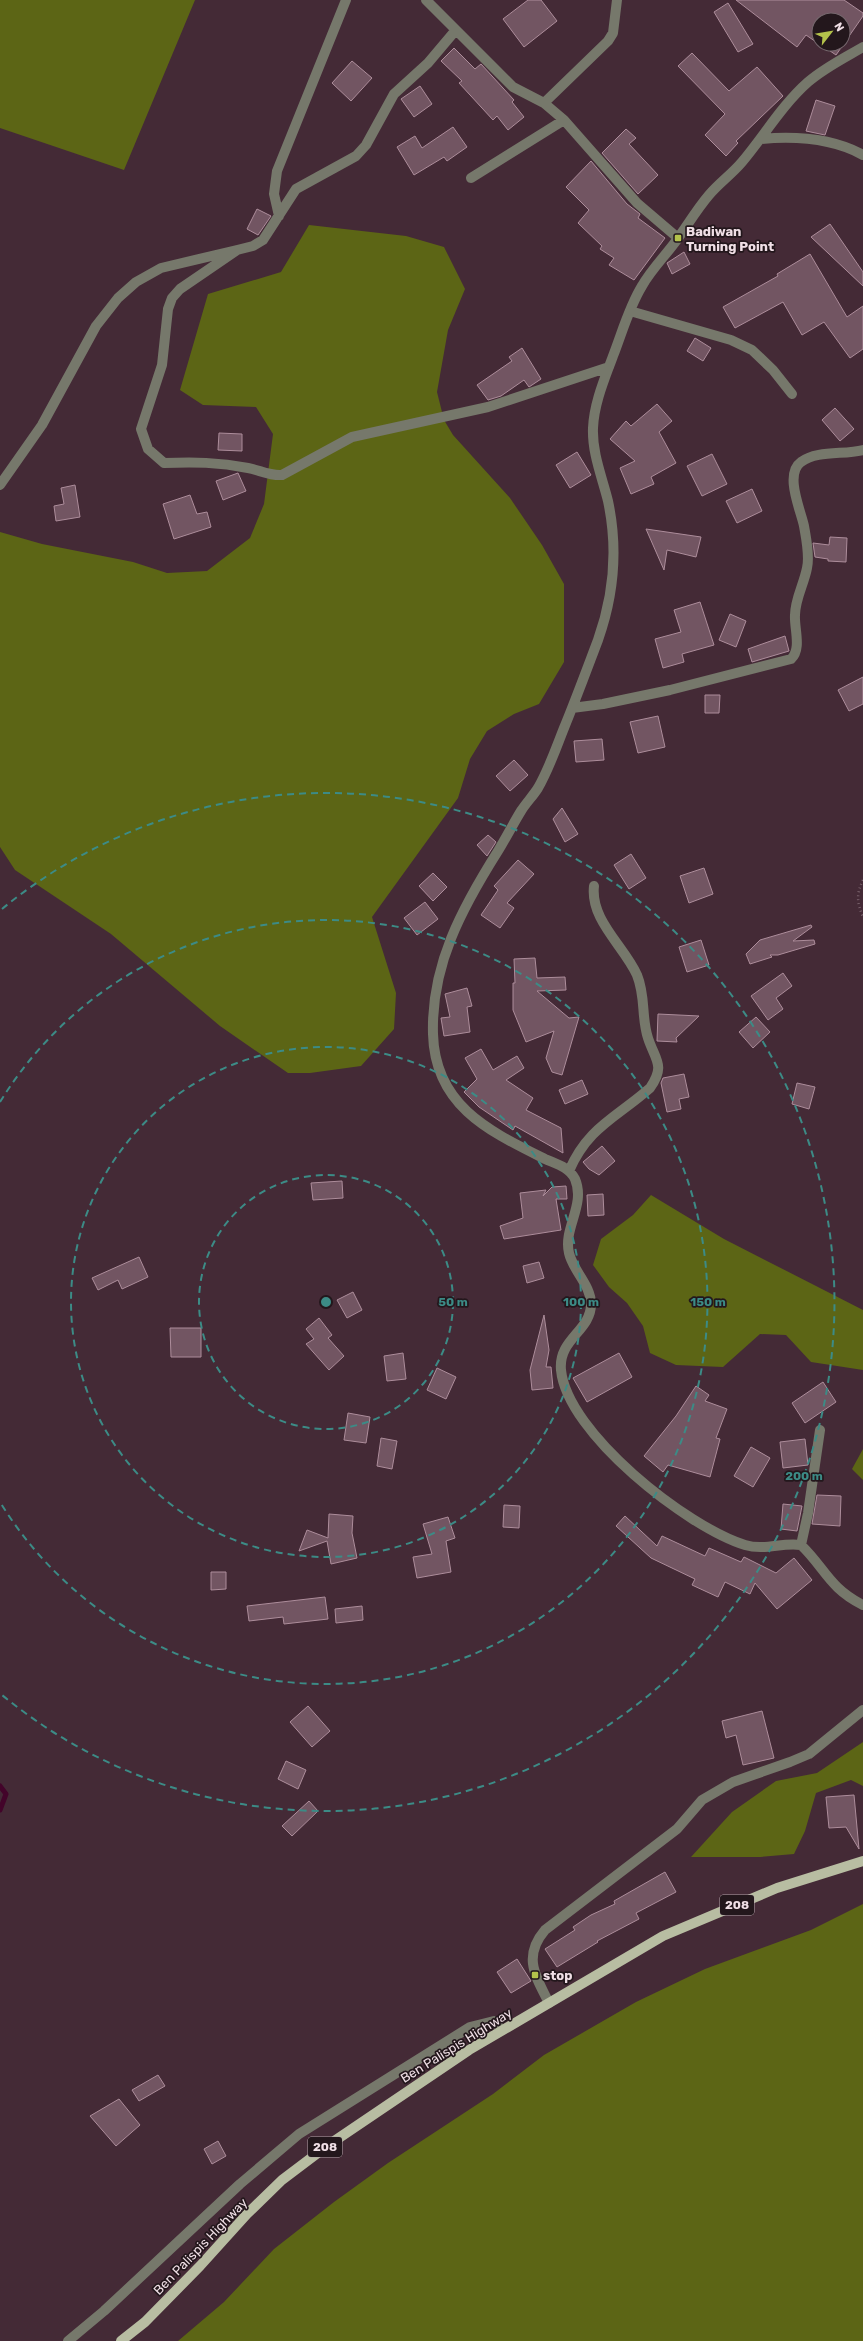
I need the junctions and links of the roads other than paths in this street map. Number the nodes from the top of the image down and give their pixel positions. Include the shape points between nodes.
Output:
1 (346, 0) edge
2 (426, 0) edge
3 (618, 0) edge
4 (455, 31) junction
5 (863, 47) edge
6 (544, 103) junction
7 (564, 120) junction
8 (761, 139) junction
9 (863, 155) edge
10 (471, 178) dead end
11 (278, 216) junction
12 (678, 238) junction
13 (237, 250) junction
14 (630, 311) junction
15 (609, 367) junction
16 (792, 394) dead end
17 (863, 450) edge
18 (0, 485) edge
19 (572, 708) junction
20 (594, 886) dead end
21 (569, 1171) junction
22 (820, 1430) dead end
23 (801, 1545) junction
24 (863, 1605) edge
25 (863, 1710) edge
26 (863, 1861) edge
27 (550, 2003) junction
28 (502, 2030) junction
29 (68, 2341) edge
30 (121, 2341) edge

1 - 11 street via 277,171 274,194
2 - 4 street
3 - 6 street via 613,33 608,41
4 - 6 street via 514,87
4 - 11 street via 428,64 394,94 366,145 356,156 296,189
5 - 8 street via 816,75 802,87
6 - 7 street
7 - 10 street
7 - 12 street via 636,203
8 - 9 street via 802,137 854,150
8 - 12 street via 739,166 708,196
11 - 13 street via 263,240 253,246
12 - 14 street via 642,286
13 - 15 street via 180,289 172,298 168,309 162,365 142,429 148,449 164,463 200,461 282,475 352,437 488,407
13 - 18 street via 161,268 136,282 118,298 96,326 42,424
14 - 15 street
14 - 16 street via 731,340 752,350 773,370
15 - 19 street via 593,426 594,446 614,534 609,602
17 - 19 street via 809,458 800,462 795,469 794,482 804,526 808,567 795,611 797,650 791,659 670,690
19 - 21 street via 549,767 459,916 441,965 433,1033 435,1058 441,1076 466,1113 493,1132
20 - 21 street via 595,908 630,962 641,986 646,1032 659,1066 650,1088 591,1134
21 - 23 street via 577,1184 579,1198 568,1244 569,1253 589,1295 591,1307 588,1317 565,1346 561,1356 562,1376 569,1401 597,1439 676,1508 723,1536 745,1545 758,1548 794,1543
22 - 23 street
23 - 24 street via 832,1583
25 - 27 street via 809,1754 734,1782 702,1800 678,1830 545,1930 536,1944 532,1957 535,1975
26 - 27 main road, Ben Palispis Highway / 208 via 777,1888 663,1936
27 - 28 main road, Ben Palispis Highway / 208
28 - 29 street via 494,2021 484,2021 470,2027 299,2134 240,2184 104,2311
28 - 30 main road, Ben Palispis Highway / 208 via 327,2146 282,2180 145,2322

